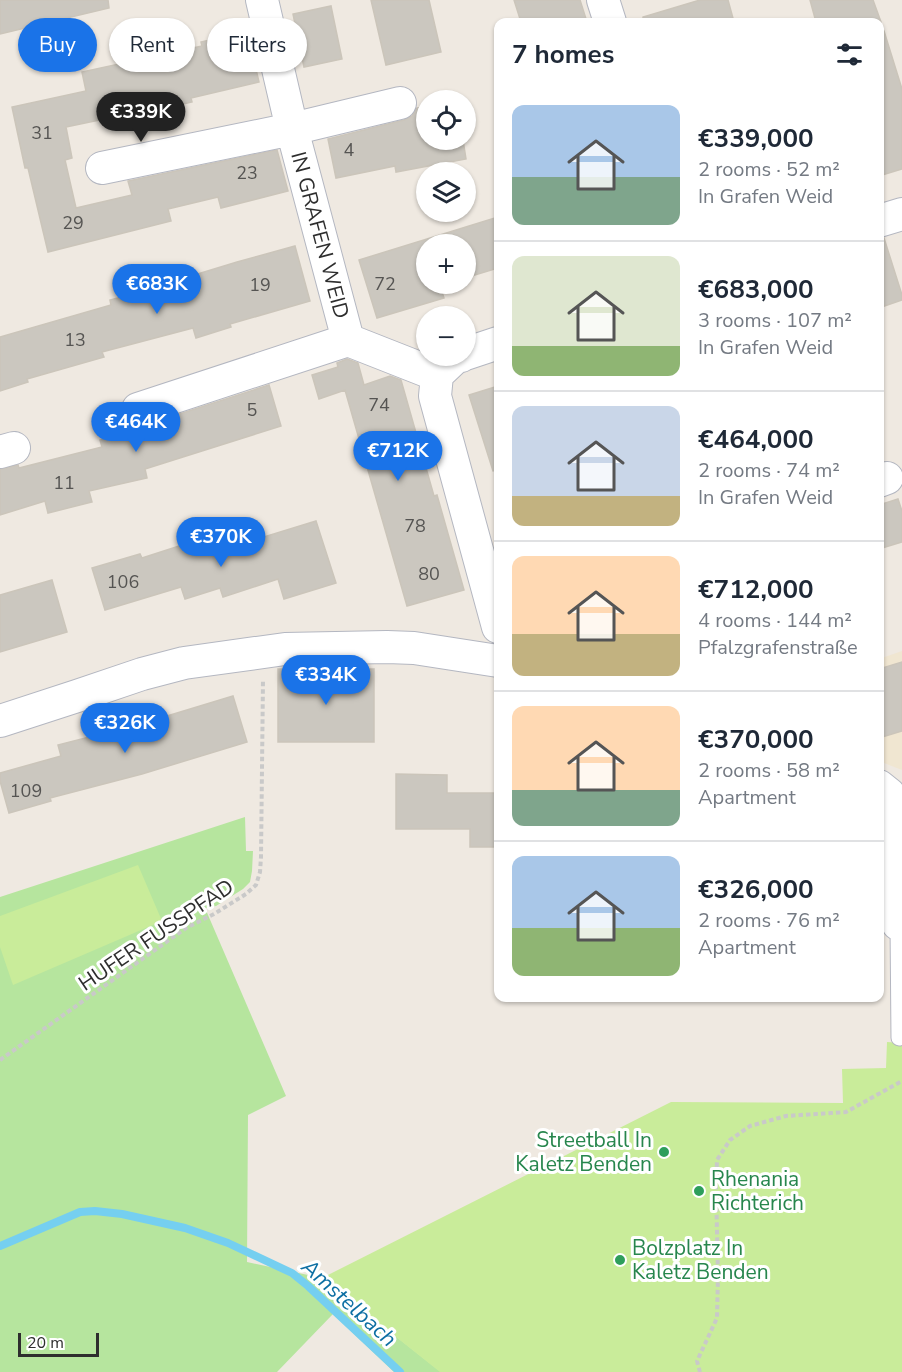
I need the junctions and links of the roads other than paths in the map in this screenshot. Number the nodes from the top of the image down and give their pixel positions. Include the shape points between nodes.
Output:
1 (262, 0) edge
2 (603, 0) edge
3 (609, 18) edge
4 (400, 103) dead end
5 (292, 129) junction
6 (102, 168) dead end
7 (902, 214) edge
8 (884, 219) edge
9 (348, 340) junction
10 (494, 344) edge
11 (476, 350) edge
12 (446, 366) edge
13 (436, 375) junction
14 (138, 409) dead end
15 (494, 612) edge
16 (494, 660) edge
17 (0, 721) edge
18 (884, 790) edge
19 (900, 924) edge
20 (898, 1038) dead end

1 - 5 street, IN GRAFEN WEID
2 - 3 street
4 - 5 street, IN GRAFEN WEID
5 - 6 street, IN GRAFEN WEID
5 - 9 street, IN GRAFEN WEID
7 - 8 street
9 - 13 street, IN GRAFEN WEID
9 - 14 street, IN GRAFEN WEID
10 - 11 street
12 - 13 street
13 - 15 street via 435,396
16 - 17 street via 414,648 285,649 184,663
18 - 19 street via 894,810
19 - 20 lane

